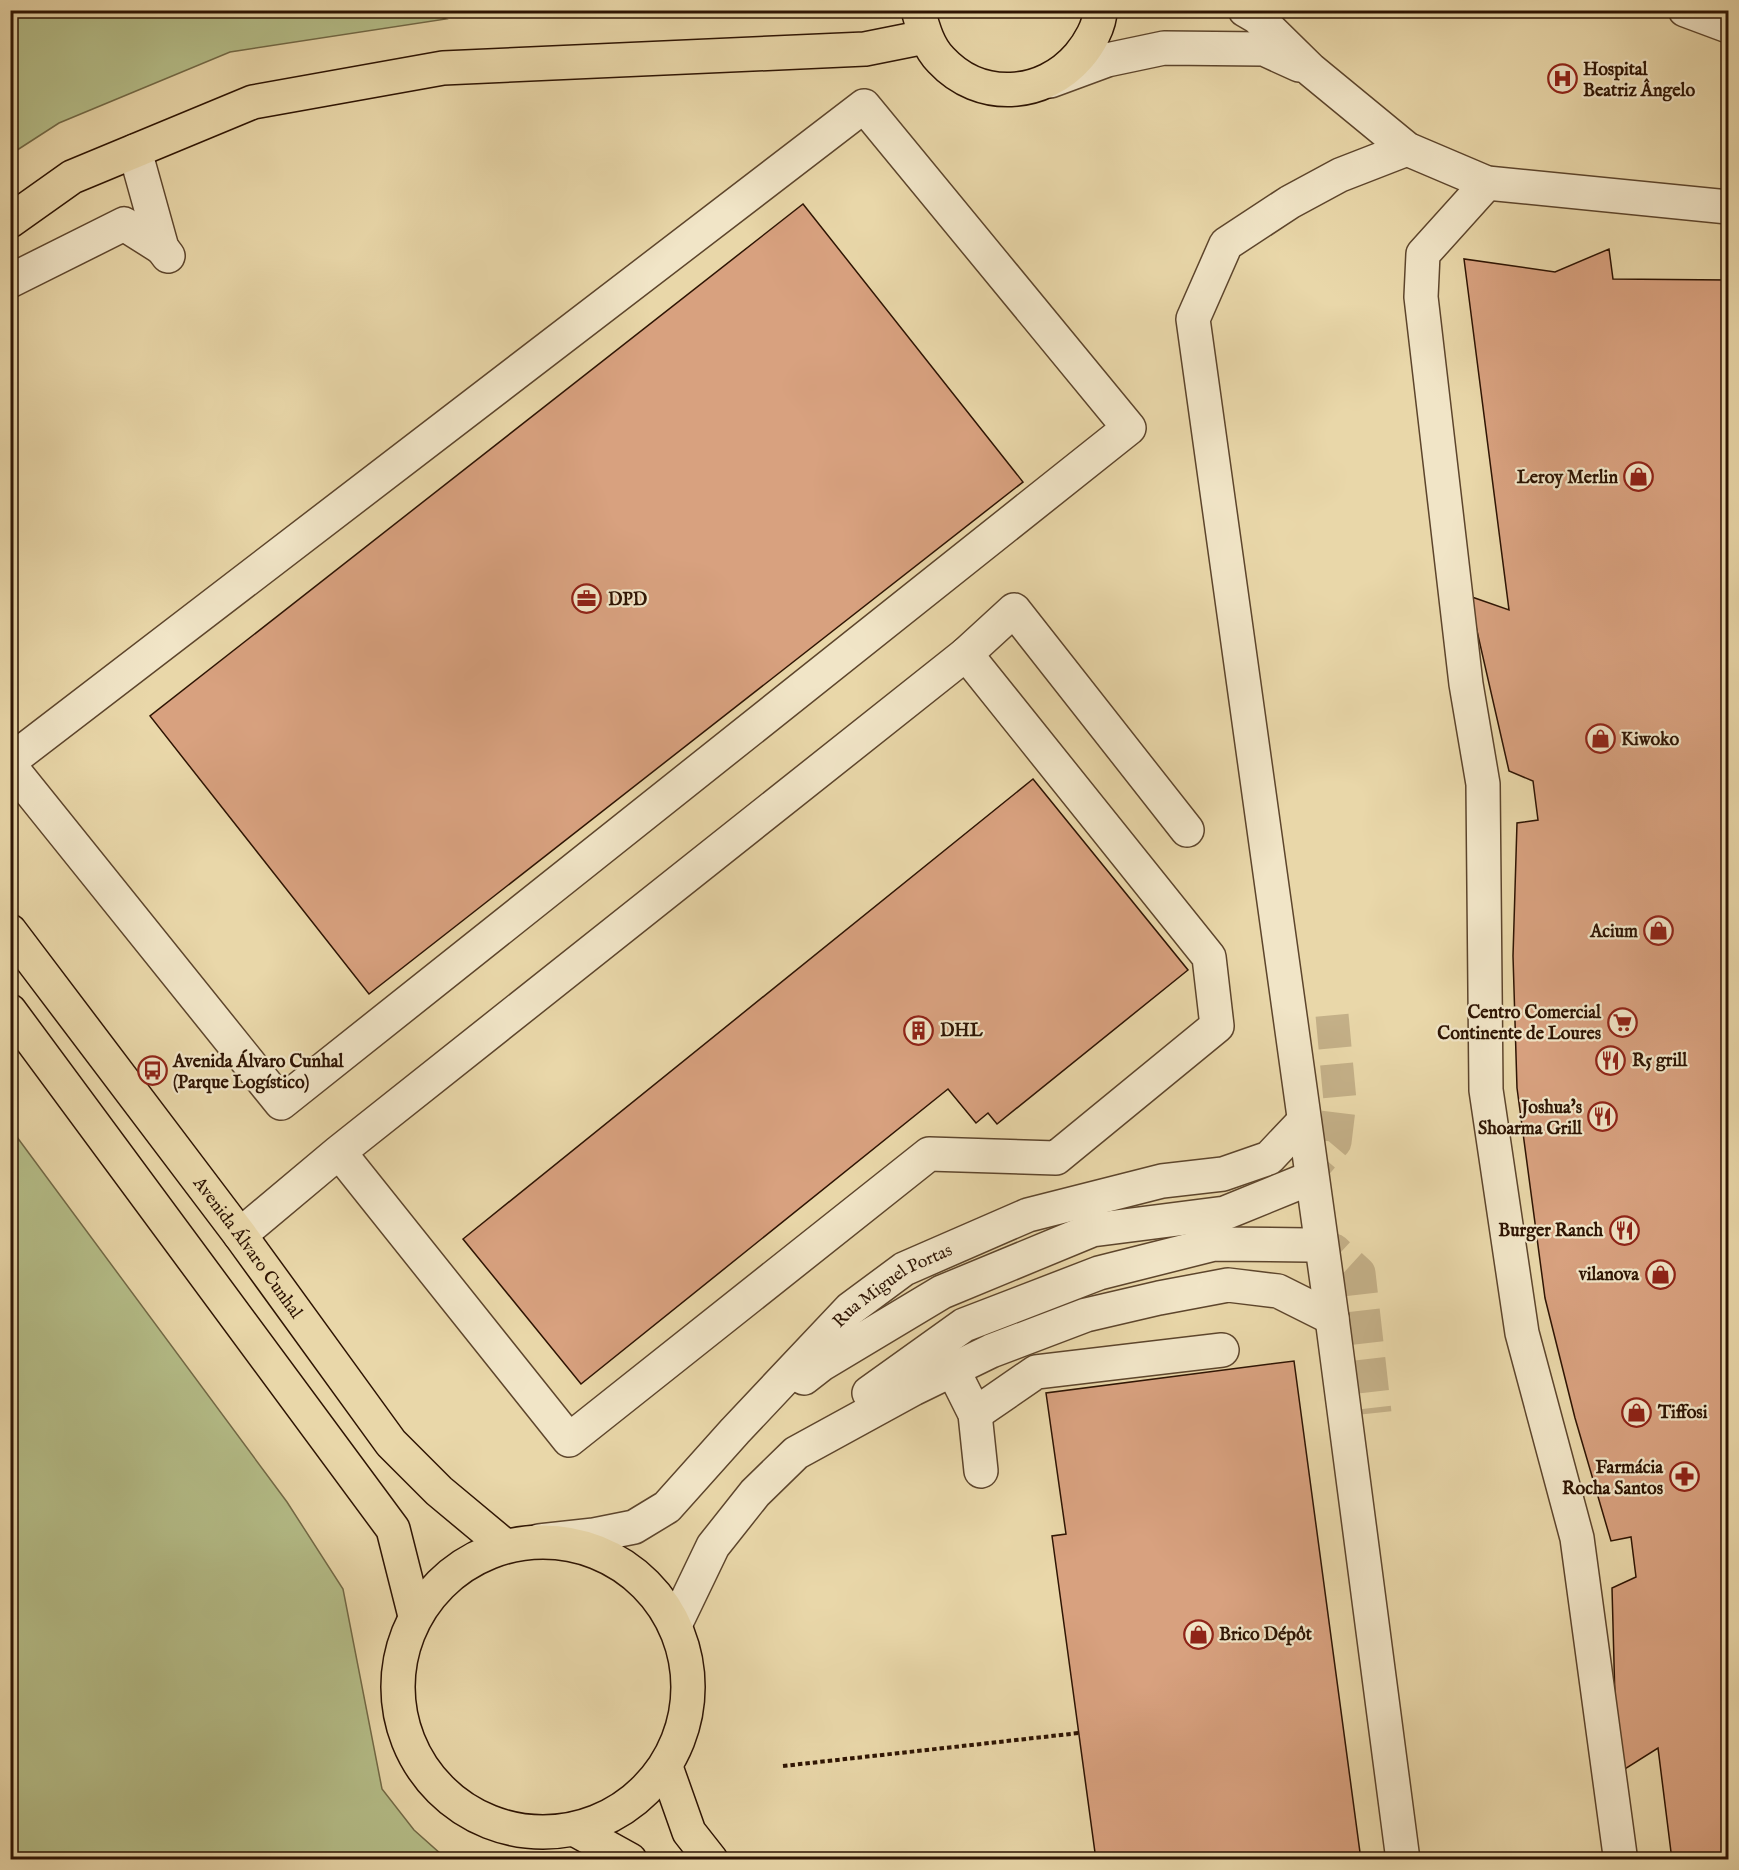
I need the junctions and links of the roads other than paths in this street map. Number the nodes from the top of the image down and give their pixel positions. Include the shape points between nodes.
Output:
1 (1100, 10) edge
2 (1245, 10) edge
3 (1684, 10) edge
4 (922, 24) edge
5 (1728, 26) edge
6 (1311, 70) junction
7 (1040, 85) junction
8 (1407, 149) junction
9 (135, 151) junction
10 (1487, 183) junction
11 (1728, 207) edge
12 (10, 221) edge
13 (10, 281) edge
14 (966, 654) junction
15 (10, 761) edge
16 (10, 766) edge
17 (1187, 830) dead end
18 (10, 931) edge
19 (10, 1011) edge
20 (1304, 1121) junction
21 (339, 1152) junction
22 (1301, 1182) tunnel mouth
23 (240, 1235) junction
24 (1308, 1245) tunnel mouth
25 (1332, 1318) junction
26 (1222, 1350) dead end
27 (953, 1370) junction
28 (975, 1414) junction
29 (735, 1431) junction
30 (796, 1454) junction
31 (981, 1471) dead end
32 (539, 1541) junction
33 (504, 1546) junction
34 (415, 1616) junction
35 (675, 1625) junction
36 (666, 1767) junction
37 (574, 1829) junction
38 (1620, 1855) dead end
39 (630, 1860) edge
40 (711, 1860) edge
41 (1404, 1860) edge

1 - 7 main road via 1089,45 1068,69
2 - 6 lane
3 - 5 lane
4 - 7 main road via 940,60 961,77 986,88 1013,90
4 - 9 main road via 865,50 443,68 253,102
6 - 7 lane via 1264,50 1164,48 1107,60
6 - 8 lane
8 - 10 lane
8 - 20 lane via 1340,175 1226,244 1193,319
9 - 12 main road via 72,177
9 - 13 lane via 166,254 124,224
10 - 11 lane
10 - 38 lane via 1423,254 1420,297 1466,684 1483,783 1486,1090 1522,1333 1577,1538
14 - 17 lane via 1014,610
14 - 21 lane
14 - 21 lane via 1209,957 1217,1026 1056,1158 929,1154 569,1440
15 - 16 lane via 864,106 1130,428 281,1103
18 - 23 main road, Avenida Álvaro Cunhal
19 - 34 main road via 393,1529
20 - 25 lane
20 - 29 lane, Rua Miguel Portas via 1269,1158 1223,1174 1162,1181 1028,1215 904,1269 850,1309
21 - 23 lane
22 - 29 lane via 1225,1213 1092,1230 942,1292 822,1364
23 - 33 main road, Avenida Álvaro Cunhal via 391,1443 439,1491
24 - 30 lane via 1214,1244 1099,1272 964,1325 871,1391
25 - 27 lane via 1278,1291 1228,1285 1086,1315
25 - 41 lane
26 - 28 lane via 1036,1372
27 - 28 lane
27 - 30 lane
28 - 31 lane
29 - 32 lane, Rua Miguel Portas via 667,1507 634,1527
30 - 35 lane via 755,1493 713,1546
32 - 33 main road
32 - 35 main road via 581,1546 620,1563 652,1590
33 - 34 main road via 468,1561 438,1586
34 - 37 main road via 399,1661 399,1708 414,1753 442,1791 481,1818 527,1832
35 - 36 main road via 687,1660 689,1697 682,1733
36 - 37 main road via 641,1795 610,1816
36 - 40 main road via 689,1832
37 - 39 main road

